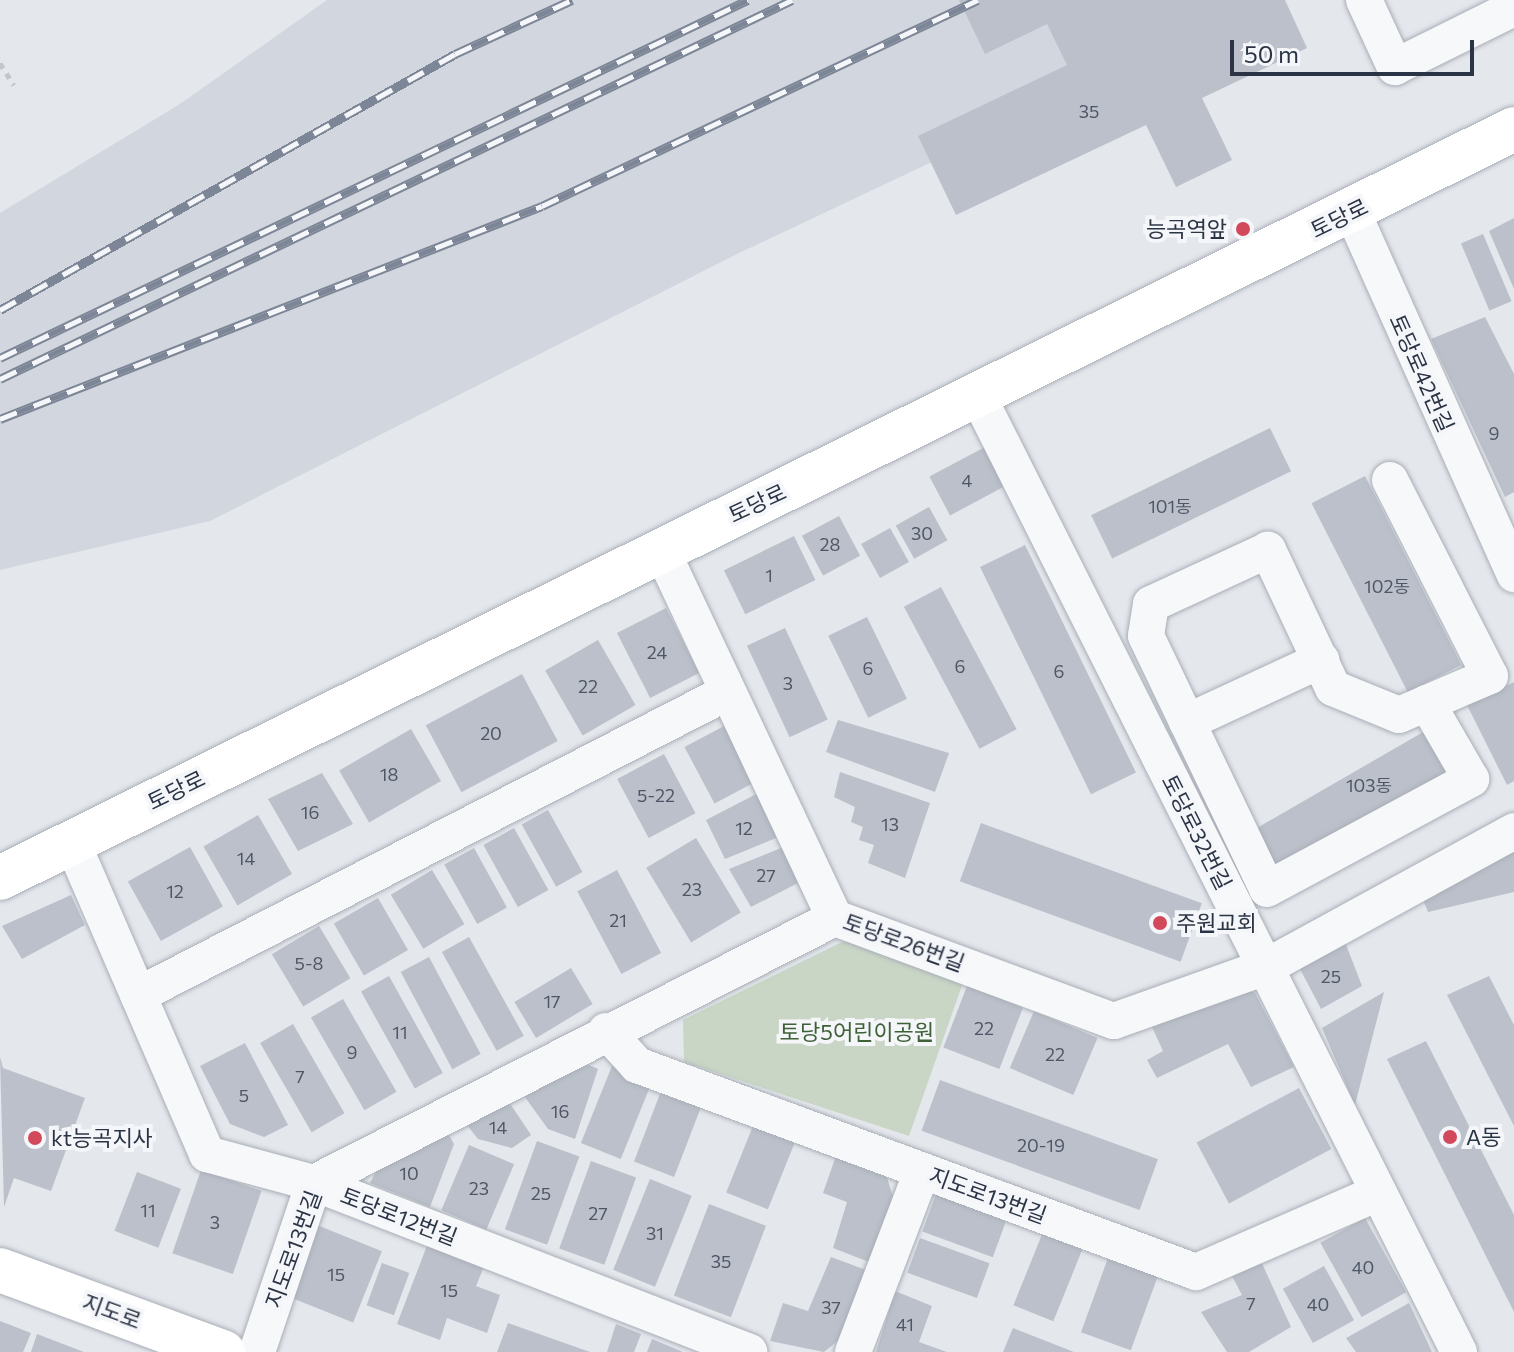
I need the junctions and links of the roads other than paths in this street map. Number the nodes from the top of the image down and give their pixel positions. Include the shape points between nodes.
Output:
1 (1364, 0) edge
2 (1514, 8) edge
3 (1514, 129) edge
4 (1352, 211) junction
5 (979, 398) junction
6 (1390, 480) dead end
7 (1504, 528) edge
8 (661, 549) junction
9 (1514, 574) edge
10 (1146, 636) junction
11 (1107, 657) junction
12 (1321, 660) junction
13 (726, 693) junction
14 (1427, 703) junction
15 (1187, 722) junction
16 (1514, 831) edge
17 (72, 842) junction
18 (0, 878) edge
19 (835, 918) junction
20 (1266, 967) junction
21 (138, 995) junction
22 (606, 1031) junction
23 (922, 1171) junction
24 (314, 1183) junction
25 (1378, 1193) junction
26 (0, 1270) edge
27 (223, 1352) edge
28 (257, 1352) edge
29 (749, 1352) edge
30 (853, 1352) edge
31 (1459, 1352) edge

1 - 2 street via 1395,67
3 - 4 main road, 토당로
4 - 5 main road, 토당로
4 - 7 street, 토당로42번길
5 - 8 main road, 토당로
5 - 11 street, 토당로32번길
6 - 14 street via 1490,676
7 - 9 street, 토당로42번길
8 - 13 street, 토당로26번길
8 - 17 main road, 토당로
10 - 11 street
10 - 12 street via 1151,604 1268,550
10 - 15 street
11 - 20 street, 토당로32번길
12 - 14 street via 1333,688 1399,715
12 - 15 street
13 - 19 street, 토당로26번길
13 - 21 street
14 - 15 street via 1471,779 1267,889
16 - 20 street, 토당로26번길
17 - 18 main road, 토당로
17 - 21 street, 토당로12번길
19 - 20 street, 토당로26번길 via 1114,1021
19 - 22 street, 지도로13번길
20 - 25 street, 토당로32번길
21 - 24 street, 토당로12번길 via 207,1154
22 - 23 street, 지도로13번길 via 637,1065
22 - 24 street, 지도로13번길
23 - 25 street, 지도로13번길 via 1196,1272
23 - 30 street
24 - 28 street, 지도로13번길
24 - 29 street, 토당로12번길
25 - 31 street, 토당로32번길
26 - 27 main road, 지도로

